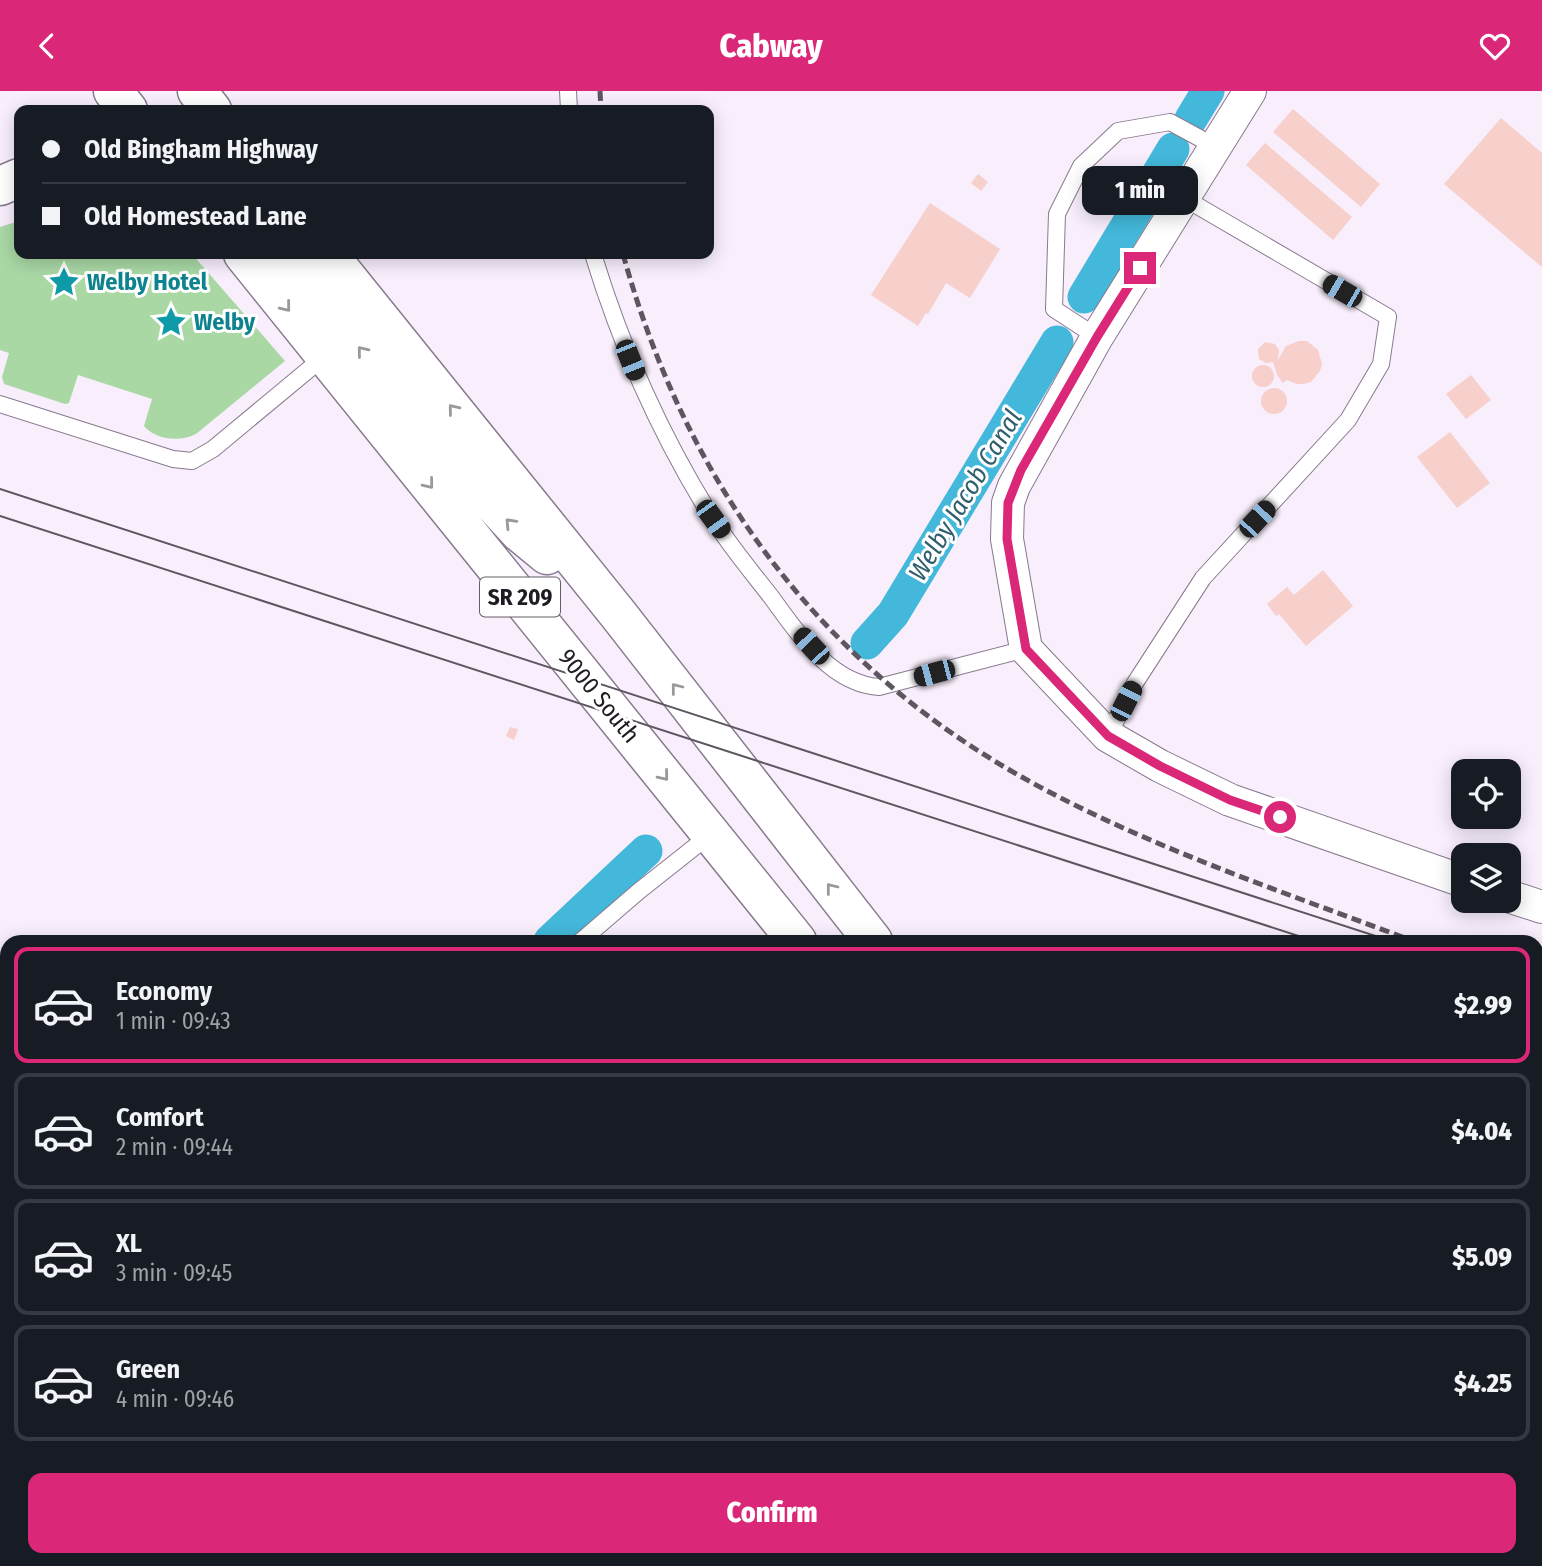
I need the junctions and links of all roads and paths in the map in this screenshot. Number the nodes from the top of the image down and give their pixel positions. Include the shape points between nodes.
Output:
1 (113, 91) edge
2 (197, 91) edge
3 (1250, 91) edge
4 (124, 105) edge
5 (208, 105) edge
6 (1216, 147) junction
7 (1184, 198) junction
8 (247, 259) edge
9 (286, 259) edge
10 (332, 259) edge
11 (595, 259) edge
12 (1097, 337) junction
13 (325, 356) junction
14 (0, 404) edge
15 (618, 614) junction
16 (1026, 649) junction
17 (1108, 736) junction
18 (710, 834) junction
19 (1451, 877) edge
20 (1521, 900) edge
21 (1542, 907) edge
22 (588, 935) edge
23 (792, 935) edge
24 (868, 935) edge

1 - 4 main road
2 - 5 main road
3 - 6 street
6 - 7 street
6 - 12 lane via 1170,122 1118,131 1081,166 1057,214 1054,309
7 - 12 street
7 - 17 lane via 1388,317 1381,364 1348,420 1203,578 1135,684
8 -> 13 main road, 9000 South / SR 209
15 -> 9 main road via 519,532 439,445
15 -> 10 main road, SR 209
11 - 16 lane via 630,360 680,464 738,553 794,628 828,664 851,681 879,687
12 - 16 street via 1021,470 1008,503 1007,539
13 - 14 lane via 213,449 192,461
13 -> 18 main road, 9000 South / SR 209
24 -> 15 main road, SR 209
16 - 17 street
17 - 19 street via 1230,800
18 - 22 lane
18 - 23 main road, 9000 South / SR 209
20 - 21 street

